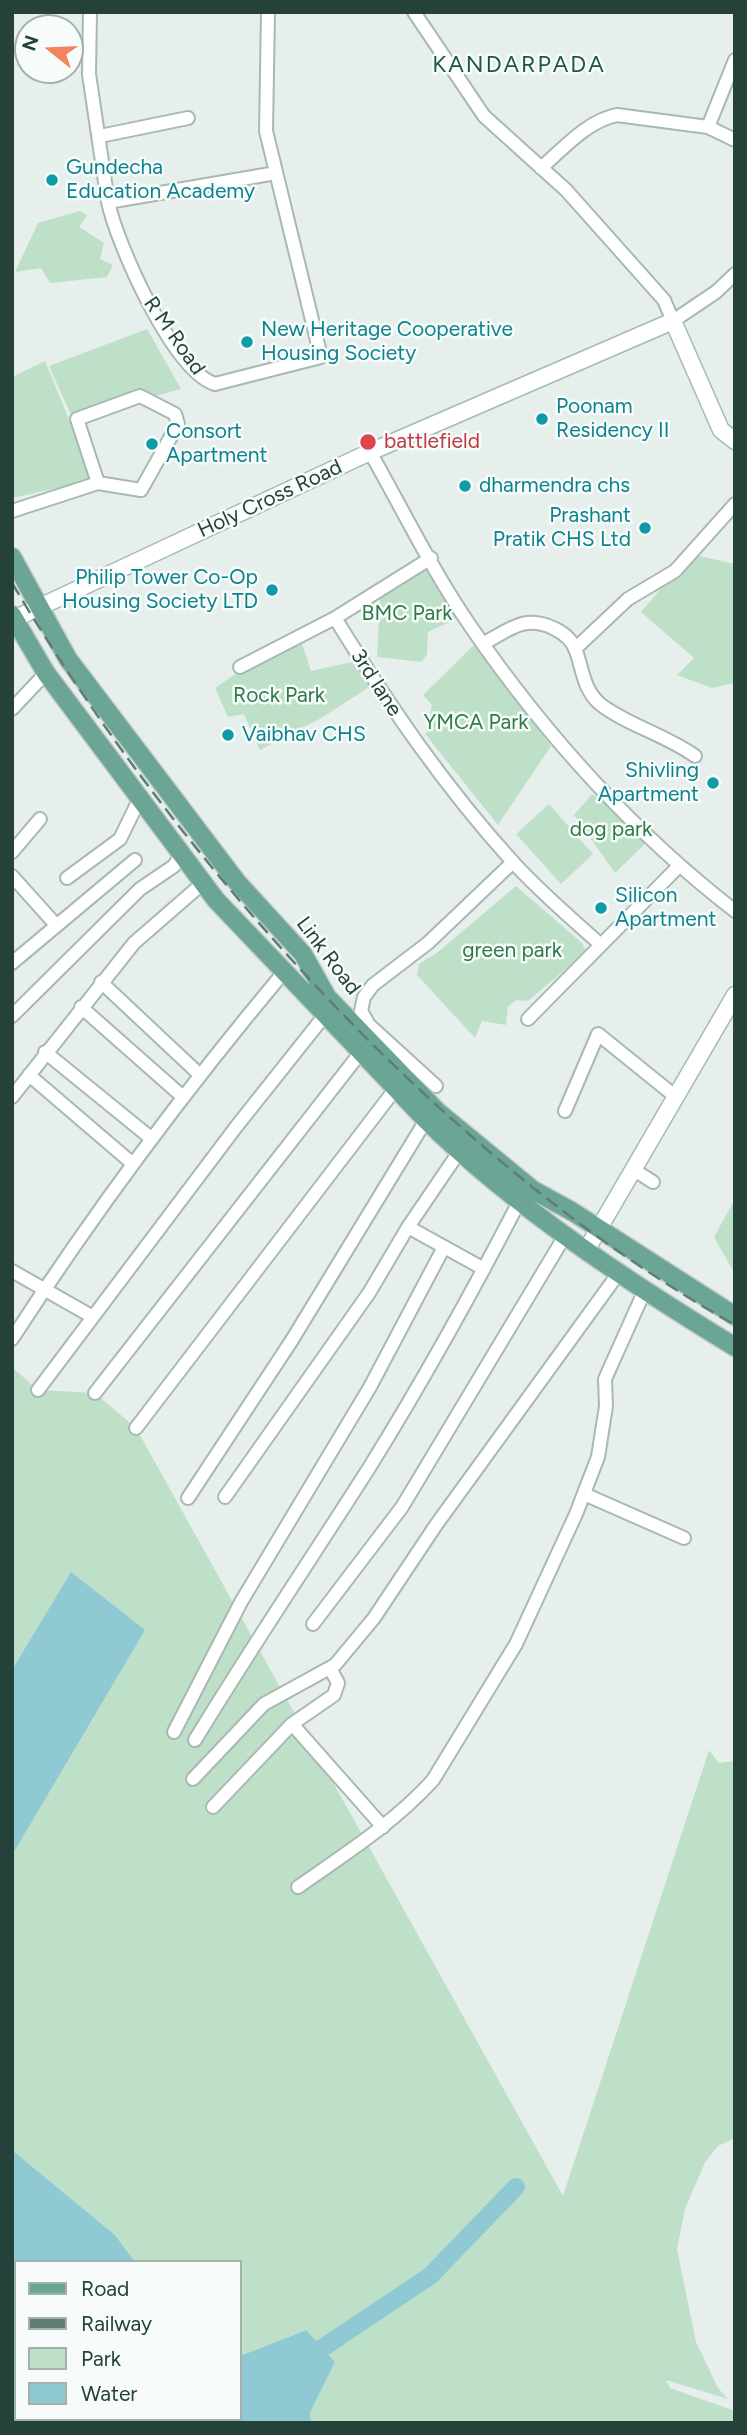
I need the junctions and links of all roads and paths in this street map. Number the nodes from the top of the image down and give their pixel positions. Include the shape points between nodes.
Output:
1 (90, 12) edge
2 (268, 12) edge
3 (414, 12) edge
4 (735, 60) edge
5 (188, 118) dead end
6 (708, 127) junction
7 (100, 136) junction
8 (735, 140) edge
9 (541, 167) junction
10 (276, 173) junction
11 (108, 202) junction
12 (735, 274) edge
13 (673, 321) junction
14 (735, 440) edge
15 (370, 452) junction
16 (98, 482) junction
17 (735, 504) edge
18 (12, 511) edge
19 (12, 557) edge
20 (431, 558) junction
21 (39, 607) junction
22 (13, 617) edge
23 (335, 618) junction
24 (484, 643) junction
25 (576, 648) junction
26 (240, 667) dead end
27 (46, 673) junction
28 (12, 709) edge
29 (695, 755) dead end
30 (141, 798) junction
31 (40, 819) dead end
32 (12, 852) edge
33 (182, 853) junction
34 (135, 860) dead end
35 (513, 862) junction
36 (678, 867) junction
37 (12, 876) edge
38 (67, 878) dead end
39 (203, 883) junction
40 (735, 911) edge
41 (56, 925) junction
42 (601, 946) junction
43 (12, 963) edge
44 (284, 972) junction
45 (101, 982) junction
46 (735, 995) edge
47 (81, 1007) junction
48 (325, 1015) junction
49 (12, 1016) edge
50 (528, 1019) dead end
51 (45, 1052) junction
52 (360, 1052) junction
53 (200, 1074) junction
54 (29, 1075) junction
55 (436, 1086) dead end
56 (396, 1088) junction
57 (12, 1097) edge
58 (183, 1097) junction
59 (676, 1097) junction
60 (565, 1111) dead end
61 (426, 1120) junction
62 (152, 1139) junction
63 (459, 1152) junction
64 (133, 1164) junction
65 (632, 1172) junction
66 (652, 1184) dead end
67 (520, 1200) junction
68 (408, 1227) junction
69 (599, 1230) junction
70 (566, 1234) junction
71 (444, 1247) junction
72 (587, 1249) junction
73 (484, 1269) junction
74 (12, 1271) edge
75 (618, 1274) junction
76 (45, 1289) junction
77 (644, 1292) junction
78 (735, 1316) edge
79 (93, 1317) junction
80 (12, 1339) edge
81 (735, 1347) edge
82 (38, 1390) dead end
83 (95, 1393) dead end
84 (136, 1428) dead end
85 (584, 1494) junction
86 (225, 1497) dead end
87 (188, 1498) dead end
88 (684, 1538) dead end
89 (313, 1625) dead end
90 (330, 1668) junction
91 (292, 1724) junction
92 (174, 1732) dead end
93 (195, 1740) dead end
94 (193, 1779) dead end
95 (213, 1807) dead end
96 (383, 1827) junction
97 (298, 1887) dead end

1 - 7 street via 89,74
2 - 10 street, R M Road via 266,131
3 - 9 street via 484,116
4 - 6 street
5 - 7 street
6 - 8 street
6 - 9 street via 607,117
7 - 11 street
9 - 13 street via 664,300
10 - 11 street
10 - 11 street, R M Road via 321,358 215,384 193,370 152,309 135,277
12 - 13 street
13 - 14 street via 721,430
13 - 15 street, Holy Cross Road
15 - 20 street
15 - 21 street, Holy Cross Road
16 - 16 street via 141,490 178,424 175,414 140,396 76,419
16 - 18 street
17 - 25 street via 675,571 628,599
19 - 21 main road, Link Road
20 - 23 street
20 - 24 street
21 - 22 street, Holy Cross Road
21 - 69 main road, Link Road via 68,659 237,882 303,954 327,997 473,1143 533,1190
22 - 27 main road, Link Road
23 - 26 street
23 - 35 street, 3rd lane via 380,692 448,785
24 - 25 street via 522,624 538,624 558,629
24 - 36 street via 577,763
25 - 29 street via 584,682 600,704
27 - 28 street
27 - 30 main road, Link Road
30 - 33 main road, Link Road
30 - 38 street via 120,839
31 - 32 street
33 - 39 main road, Link Road
33 - 49 street via 174,866 140,889
34 - 41 street
35 - 42 street, 3rd lane
35 - 55 street via 364,997 360,1012 369,1026
36 - 40 street
36 - 42 street
37 - 41 street
39 - 44 main road, Link Road
39 - 45 street via 134,943
41 - 43 street
42 - 50 street
44 - 48 main road, Link Road
44 - 53 street
45 - 47 street
45 - 53 street
46 - 59 street
47 - 51 street
47 - 58 street
48 - 52 main road, Link Road
48 - 79 street
51 - 54 street
51 - 62 street
52 - 56 main road, Link Road
52 - 83 street
53 - 58 street
54 - 57 street
54 - 64 street
56 - 61 main road, Link Road
56 - 84 street
58 - 62 street
59 - 60 street via 598,1034
59 - 65 street
61 - 63 main road, Link Road
61 - 87 street via 292,1340
62 - 64 street
63 - 67 main road, Link Road
63 - 68 street
64 - 76 street
65 - 66 street
65 - 69 street
67 - 70 main road, Link Road
67 - 73 street
68 - 71 street
68 - 86 street via 369,1293
69 - 72 street
69 - 78 main road, Link Road
70 - 72 main road, Link Road
70 - 89 street via 402,1507
71 - 73 street
71 - 92 street via 370,1387 241,1602
72 - 75 main road, Link Road
73 - 93 street via 370,1466
74 - 76 street
75 - 77 main road, Link Road
75 - 90 street via 374,1618
76 - 79 street
76 - 80 street
77 - 81 main road, Link Road
77 - 85 street via 605,1379 598,1457
79 - 82 street
85 - 88 street
85 - 96 street via 516,1644 433,1780
90 - 91 street via 338,1690
90 - 94 street via 264,1704
91 - 95 street
91 - 96 street
96 - 97 street

